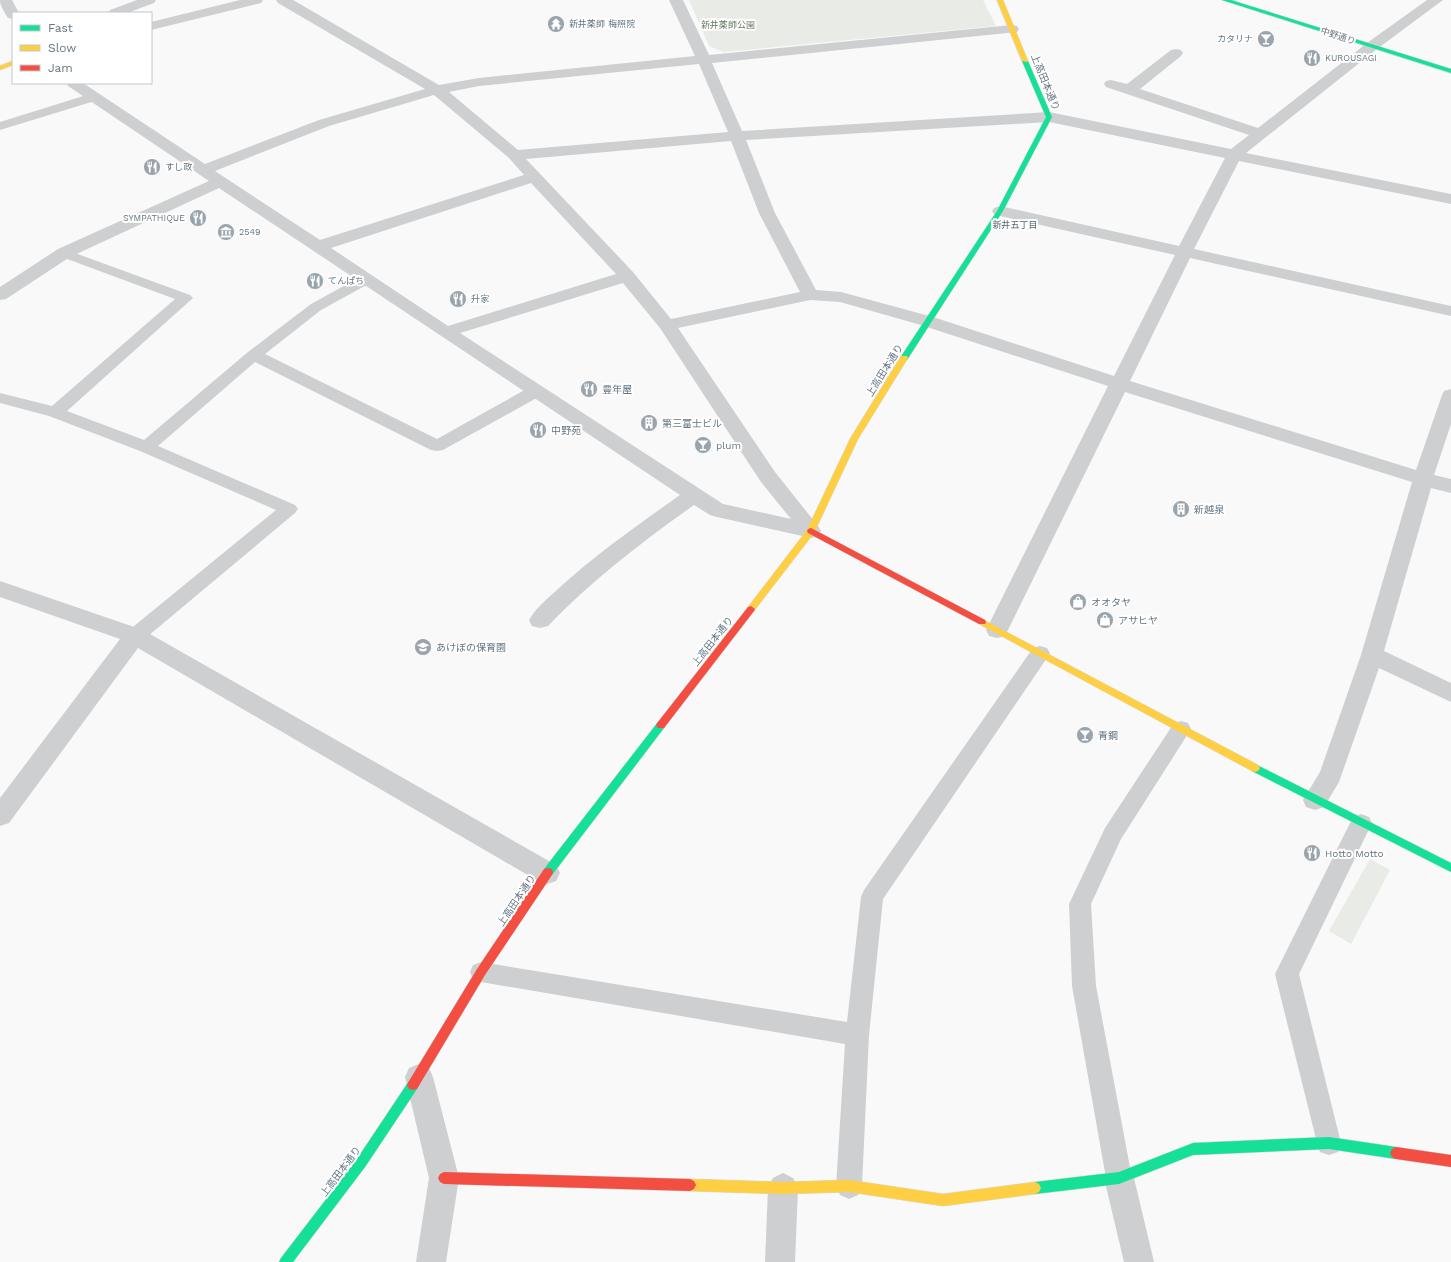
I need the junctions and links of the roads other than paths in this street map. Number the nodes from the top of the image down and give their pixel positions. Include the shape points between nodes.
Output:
1 (5, 0) edge
2 (149, 0) edge
3 (256, 0) edge
4 (282, 0) edge
5 (676, 0) edge
6 (1000, 0) edge
7 (1225, 0) edge
8 (1436, 0) edge
9 (118, 12) edge
10 (12, 13) edge
11 (152, 26) edge
12 (1012, 29) junction
13 (1372, 46) junction
14 (1176, 53) dead end
15 (704, 60) junction
16 (12, 63) edge
17 (0, 68) edge
18 (1451, 71) edge
19 (74, 84) edge
20 (1111, 84) dead end
21 (437, 90) junction
22 (1129, 90) junction
23 (93, 97) junction
24 (1050, 117) junction
25 (0, 126) edge
26 (1261, 134) junction
27 (737, 136) junction
28 (1235, 154) junction
29 (514, 156) junction
30 (204, 170) junction
31 (534, 177) junction
32 (221, 182) junction
33 (1451, 199) edge
34 (1000, 211) junction
35 (319, 246) junction
36 (1185, 251) junction
37 (64, 253) junction
38 (627, 276) junction
39 (367, 279) junction
40 (0, 295) edge
41 (810, 295) junction
42 (1451, 310) edge
43 (927, 321) junction
44 (667, 325) junction
45 (446, 332) junction
46 (254, 355) junction
47 (1120, 384) junction
48 (536, 391) junction
49 (1451, 395) edge
50 (0, 398) edge
51 (54, 412) junction
52 (146, 447) junction
53 (1423, 479) junction
54 (1451, 486) edge
55 (694, 495) junction
56 (811, 530) junction
57 (0, 589) edge
58 (540, 620) dead end
59 (997, 630) junction
60 (135, 636) junction
61 (1040, 653) junction
62 (1372, 655) junction
63 (1451, 693) edge
64 (1181, 729) junction
65 (1315, 800) junction
66 (0, 816) edge
67 (1361, 823) junction
68 (1451, 868) edge
69 (548, 873) junction
70 (481, 972) junction
71 (857, 1035) junction
72 (419, 1078) junction
73 (1329, 1143) junction
74 (1451, 1161) edge
75 (444, 1178) junction
76 (1119, 1178) junction
77 (849, 1186) junction
78 (783, 1188) junction
79 (285, 1262) edge
80 (431, 1262) edge
81 (780, 1262) edge
82 (1138, 1262) edge

1 - 10 street
2 - 9 street
3 - 11 street
4 - 21 street
5 - 15 street
6 - 12 street, 上高田本通り
7 - 13 street, 中野通り
8 - 13 street
12 - 15 street
12 - 24 street, 上高田本通り
13 - 18 street, 中野通り
13 - 26 street
14 - 22 street
15 - 21 street via 479,82
15 - 27 street
16 - 17 street
19 - 23 street
20 - 22 street
21 - 29 street
21 - 30 street via 324,123
22 - 26 street
23 - 25 lane
23 - 30 street
24 - 27 street
24 - 28 street
24 - 34 street, 上高田本通り
26 - 28 street
27 - 29 street
27 - 41 street via 767,214
28 - 33 street
28 - 36 street
29 - 31 street
30 - 32 street
31 - 35 street
31 - 38 street
32 - 35 street
32 - 37 street
34 - 36 street
34 - 43 street, 上高田本通り
35 - 39 street
36 - 42 street
36 - 47 street
37 - 40 street
37 - 51 lane via 185,298
38 - 44 street
38 - 45 street
39 - 45 street
39 - 46 lane via 316,307
41 - 43 street via 841,297
41 - 44 street
43 - 47 street
43 - 56 street, 上高田本通り via 854,439
44 - 56 street via 768,477
45 - 48 street
46 - 48 lane via 437,446
46 - 52 lane
47 - 53 street
47 - 59 street
48 - 55 street
49 - 53 street
50 - 51 lane
51 - 52 lane
52 - 60 lane via 289,509
53 - 54 street
53 - 62 street
55 - 56 street via 717,510
55 - 58 street via 618,549 565,594
56 - 59 street via 866,562
56 - 69 street, 上高田本通り
57 - 60 street
59 - 61 street
60 - 66 street
60 - 69 street
61 - 64 street
61 - 71 lane via 872,897
62 - 63 street
62 - 65 street via 1331,775
64 - 65 street
64 - 76 lane via 1113,834 1080,904 1084,986
65 - 67 street
67 - 68 street
67 - 73 lane via 1286,974
69 - 70 street, 上高田本通り
70 - 71 lane
70 - 72 street, 上高田本通り
71 - 77 lane
72 - 75 street
72 - 79 street, 上高田本通り via 361,1163
73 - 74 street
73 - 76 street via 1193,1149
75 - 78 street
75 - 80 street
76 - 77 street via 943,1200
76 - 82 street
77 - 78 street
78 - 81 street

